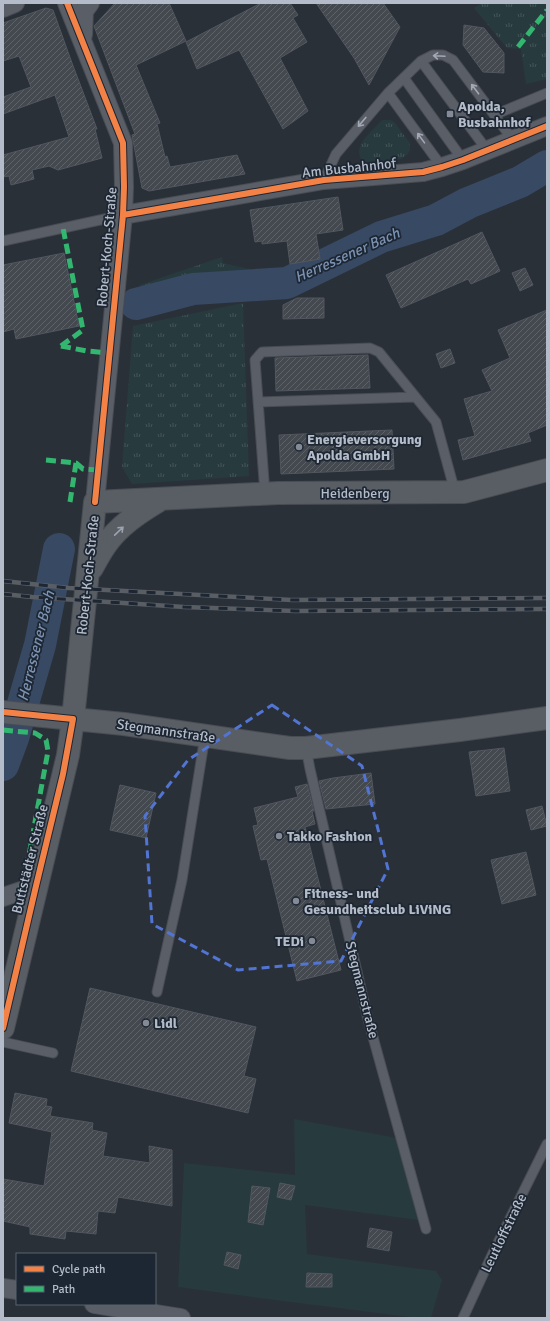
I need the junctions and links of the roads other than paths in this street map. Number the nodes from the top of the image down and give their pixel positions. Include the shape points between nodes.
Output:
1 (15, 3) edge
2 (67, 3) edge
3 (90, 3) edge
4 (3, 8) edge
5 (82, 40) junction
6 (421, 61) junction
7 (404, 78) junction
8 (388, 93) junction
9 (547, 94) edge
10 (494, 115) junction
11 (547, 126) edge
12 (513, 140) junction
13 (487, 150) junction
14 (463, 160) junction
15 (442, 167) junction
16 (324, 180) junction
17 (122, 215) junction
18 (3, 241) edge
19 (415, 397) junction
20 (258, 402) junction
21 (547, 470) edge
22 (455, 492) junction
23 (265, 494) junction
24 (160, 500) junction
25 (95, 502) junction
26 (88, 574) junction
27 (3, 712) edge
28 (547, 718) edge
29 (73, 719) junction
30 (205, 736) junction
31 (306, 748) junction
32 (36, 886) junction
33 (3, 897) edge
34 (157, 992) dead end
35 (3, 1028) edge
36 (3, 1042) edge
37 (53, 1053) dead end
38 (546, 1147) edge
39 (426, 1229) dead end
40 (3, 1288) edge
41 (16, 1290) edge
42 (100, 1305) edge
43 (181, 1318) edge
44 (463, 1318) edge

1 - 4 street
2 - 5 street, Robert-Koch-Straße
3 - 5 street via 84,11
5 - 17 street, Robert-Koch-Straße via 123,143
6 - 7 lane
10 -> 6 lane via 453,60 443,55 433,55
6 - 13 lane
7 - 8 lane
7 - 14 lane
15 -> 8 lane
8 -> 16 lane via 336,154
9 - 10 lane
10 - 12 lane
11 - 12 street, Am Busbahnhof
12 - 13 street, Am Busbahnhof
13 - 14 street, Am Busbahnhof
14 - 15 street, Am Busbahnhof
15 - 16 street, Am Busbahnhof via 406,174
16 - 17 street, Am Busbahnhof
17 - 18 lane, Robert-Koch-Straße
17 - 25 street, Robert-Koch-Straße
19 - 20 lane
19 - 20 lane via 379,352 370,348 262,352 255,360
19 - 22 lane via 436,422
20 - 23 lane
21 - 22 main road, Heidenberg via 464,492
22 - 23 main road, Heidenberg
23 - 24 main road, Heidenberg
24 - 25 main road, Heidenberg
26 -> 24 main road, Heidenberg via 105,546 119,530
25 - 26 main road, Robert-Koch-Straße
26 - 29 main road, Robert-Koch-Straße
27 - 29 main road, Stegmannstraße
28 - 31 main road, Stegmannstraße
29 - 30 main road, Stegmannstraße
29 - 32 main road, Buttstädter Straße via 65,768
30 - 31 main road, Stegmannstraße via 277,747
30 - 34 lane via 182,880
31 - 39 lane, Stegmannstraße via 368,1019
32 - 33 street
32 - 35 main road, Buttstädter Straße
36 - 37 lane
38 - 44 lane, Leutloffstraße
40 - 41 street
42 - 43 street

